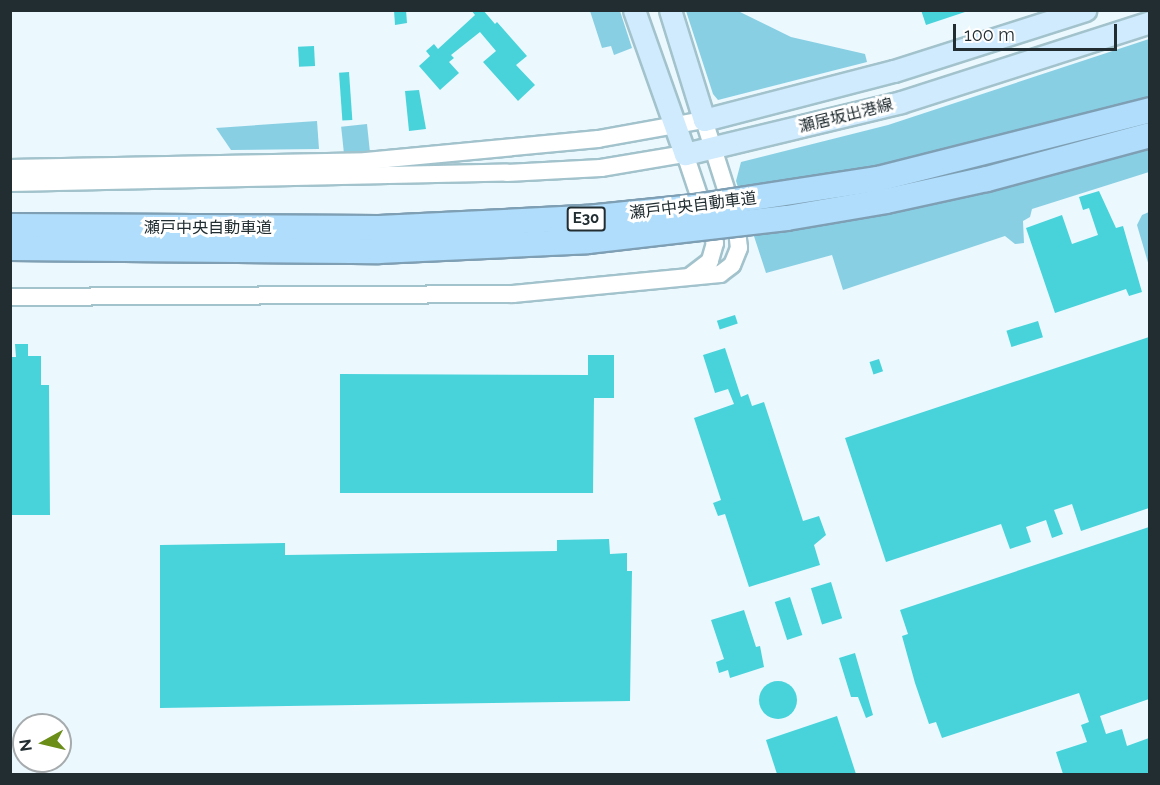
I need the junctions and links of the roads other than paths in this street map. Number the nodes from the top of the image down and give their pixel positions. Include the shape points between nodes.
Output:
1 (634, 10) edge
2 (669, 10) edge
3 (1085, 10) edge
4 (1149, 22) edge
5 (1149, 110) edge
6 (704, 120) junction
7 (674, 126) junction
8 (1149, 135) edge
9 (713, 148) junction
10 (685, 154) junction
11 (10, 168) edge
12 (10, 183) edge
13 (10, 226) edge
14 (10, 248) edge
15 (687, 278) junction
16 (10, 297) edge

1 - 7 main road
2 - 6 main road
3 - 6 main road, 瀬居坂出港線 via 894,71
4 - 9 main road, 瀬居坂出港線 via 901,102
5 - 13 highway, 瀬戸中央自動車道 / E30, bridge via 878,179 622,215 379,228
6 - 7 street
6 - 9 street
7 - 10 main road
7 - 11 street via 598,139 366,160
8 - 14 highway, 瀬戸中央自動車道 / E30, bridge via 987,179 886,201 787,218 588,241 379,251
9 - 10 main road, 瀬居坂出港線
9 - 15 street via 736,220 739,249 727,271
10 - 12 street via 601,168 507,173
10 - 15 street via 715,243 704,268
15 - 16 street via 592,288 424,297

